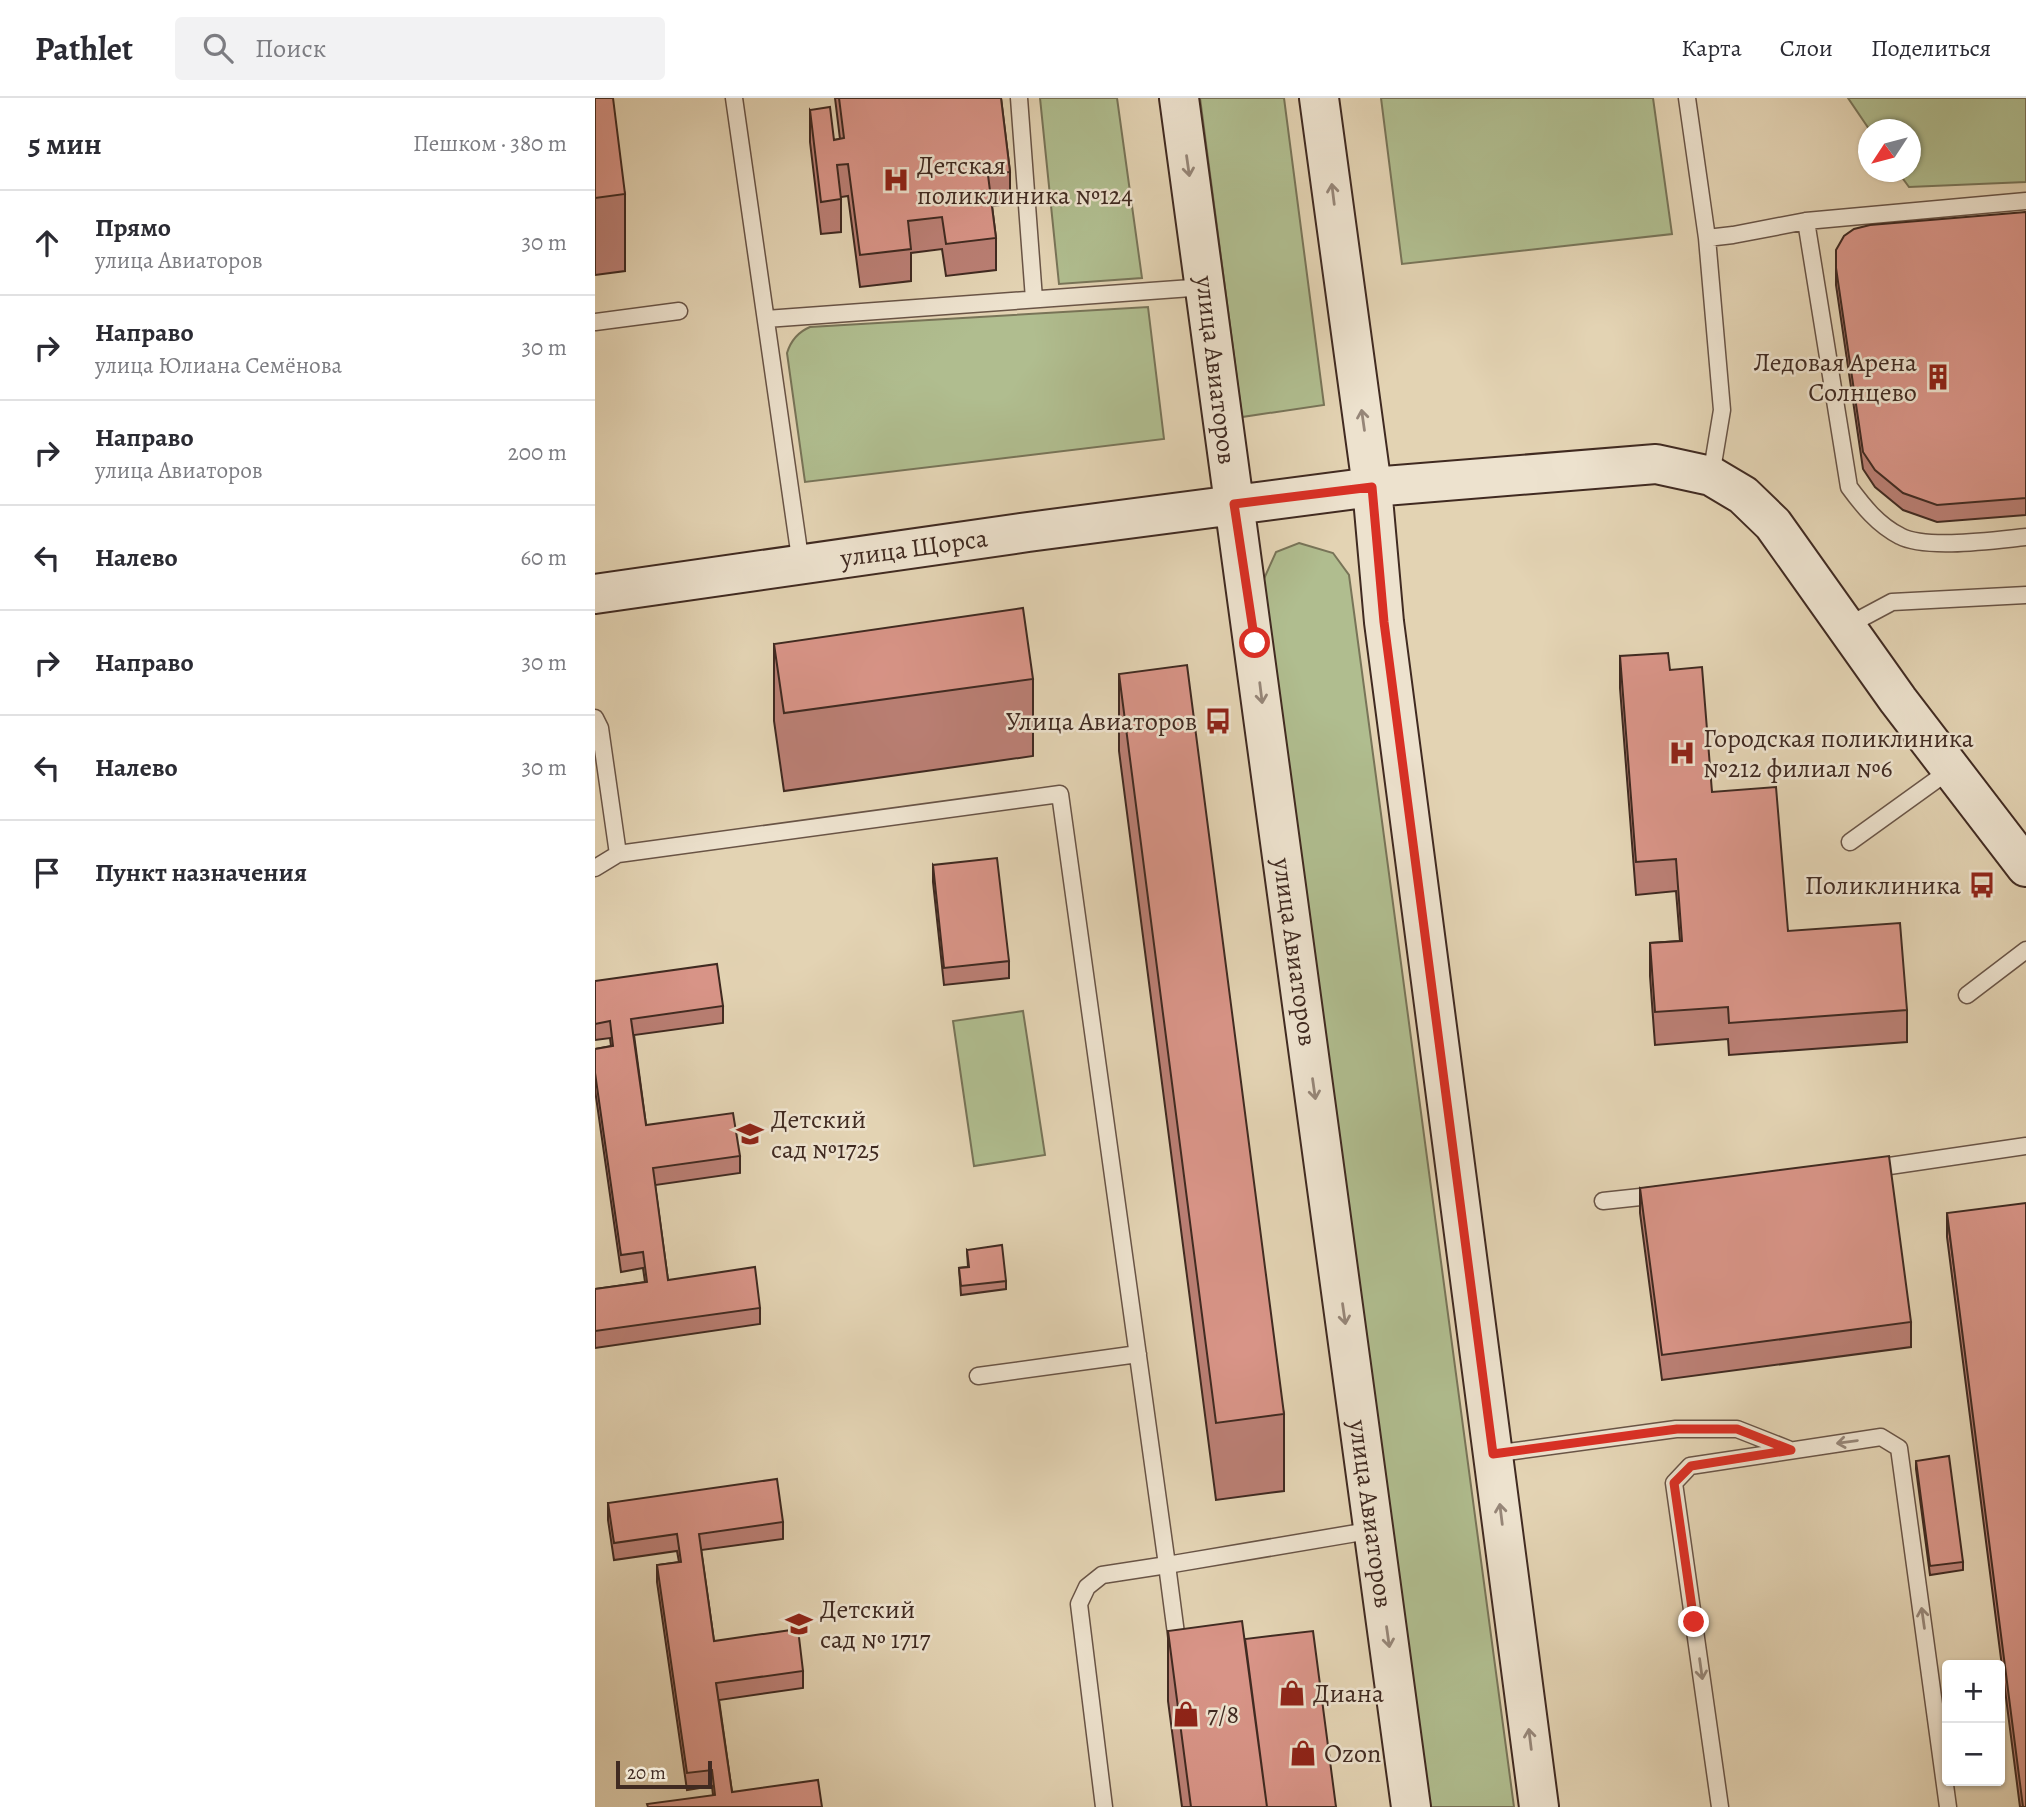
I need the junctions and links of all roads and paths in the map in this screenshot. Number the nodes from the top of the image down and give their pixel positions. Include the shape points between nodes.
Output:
1 (734, 98) edge
2 (1019, 98) edge
3 (1179, 98) edge
4 (1319, 98) edge
5 (1687, 98) edge
6 (2026, 201) edge
7 (1806, 220) junction
8 (1707, 238) junction
9 (1205, 287) junction
10 (1034, 299) junction
11 (679, 312) dead end
12 (765, 318) junction
13 (595, 322) edge
14 (1711, 476) junction
15 (1372, 487) junction
16 (1234, 504) junction
17 (2026, 537) edge
18 (801, 565) junction
19 (595, 594) edge
20 (2026, 595) edge
21 (1847, 626) junction
22 (595, 718) edge
23 (1950, 770) junction
24 (1850, 842) dead end
25 (618, 854) junction
26 (2026, 867) edge
27 (595, 868) edge
28 (2026, 950) edge
29 (1967, 995) dead end
30 (2026, 1146) edge
31 (1860, 1170) edge
32 (1669, 1194) edge
33 (1603, 1201) dead end
34 (1138, 1354) junction
35 (978, 1376) dead end
36 (1791, 1450) junction
37 (1493, 1454) junction
38 (1374, 1530) junction
39 (1167, 1565) junction
40 (1179, 1651) edge
41 (1104, 1807) edge
42 (1411, 1807) edge
43 (1539, 1807) edge
44 (1720, 1807) edge
45 (1948, 1807) edge

1 - 12 lane
2 - 10 lane
3 -> 9 street, улица Авиаторов
15 -> 4 street
5 - 8 lane
6 - 7 lane
7 - 8 lane
7 - 17 lane via 1849,486 1871,515 1901,538 1942,544
8 - 14 lane via 1722,410
9 - 10 lane
9 - 16 street, улица Авиаторов
10 - 12 lane
11 - 13 lane
12 - 18 lane
14 - 15 street, улица Щорса via 1656,464
14 - 21 street, улица Щорса via 1743,495 1773,524
15 - 16 street, улица Щорса
15 - 37 street via 1384,622
16 - 18 street, улица Щорса
16 -> 38 street, улица Авиаторов
18 - 19 street, улица Щорса
20 - 21 lane via 1892,603
21 - 23 street, улица Щорса
22 - 25 lane
23 - 24 lane
23 - 26 street, улица Щорса
25 - 27 lane
25 - 34 lane via 1060,793
28 - 29 lane
30 - 31 lane
32 - 33 lane
34 - 35 lane
34 - 39 lane
36 - 37 lane via 1737,1429 1677,1429
36 -> 44 lane via 1691,1466 1674,1483
45 -> 36 lane via 1899,1448 1881,1437
43 -> 37 street
38 - 39 lane
38 -> 42 street, улица Авиаторов
39 - 40 lane
39 - 41 lane via 1102,1575 1087,1587 1079,1604

